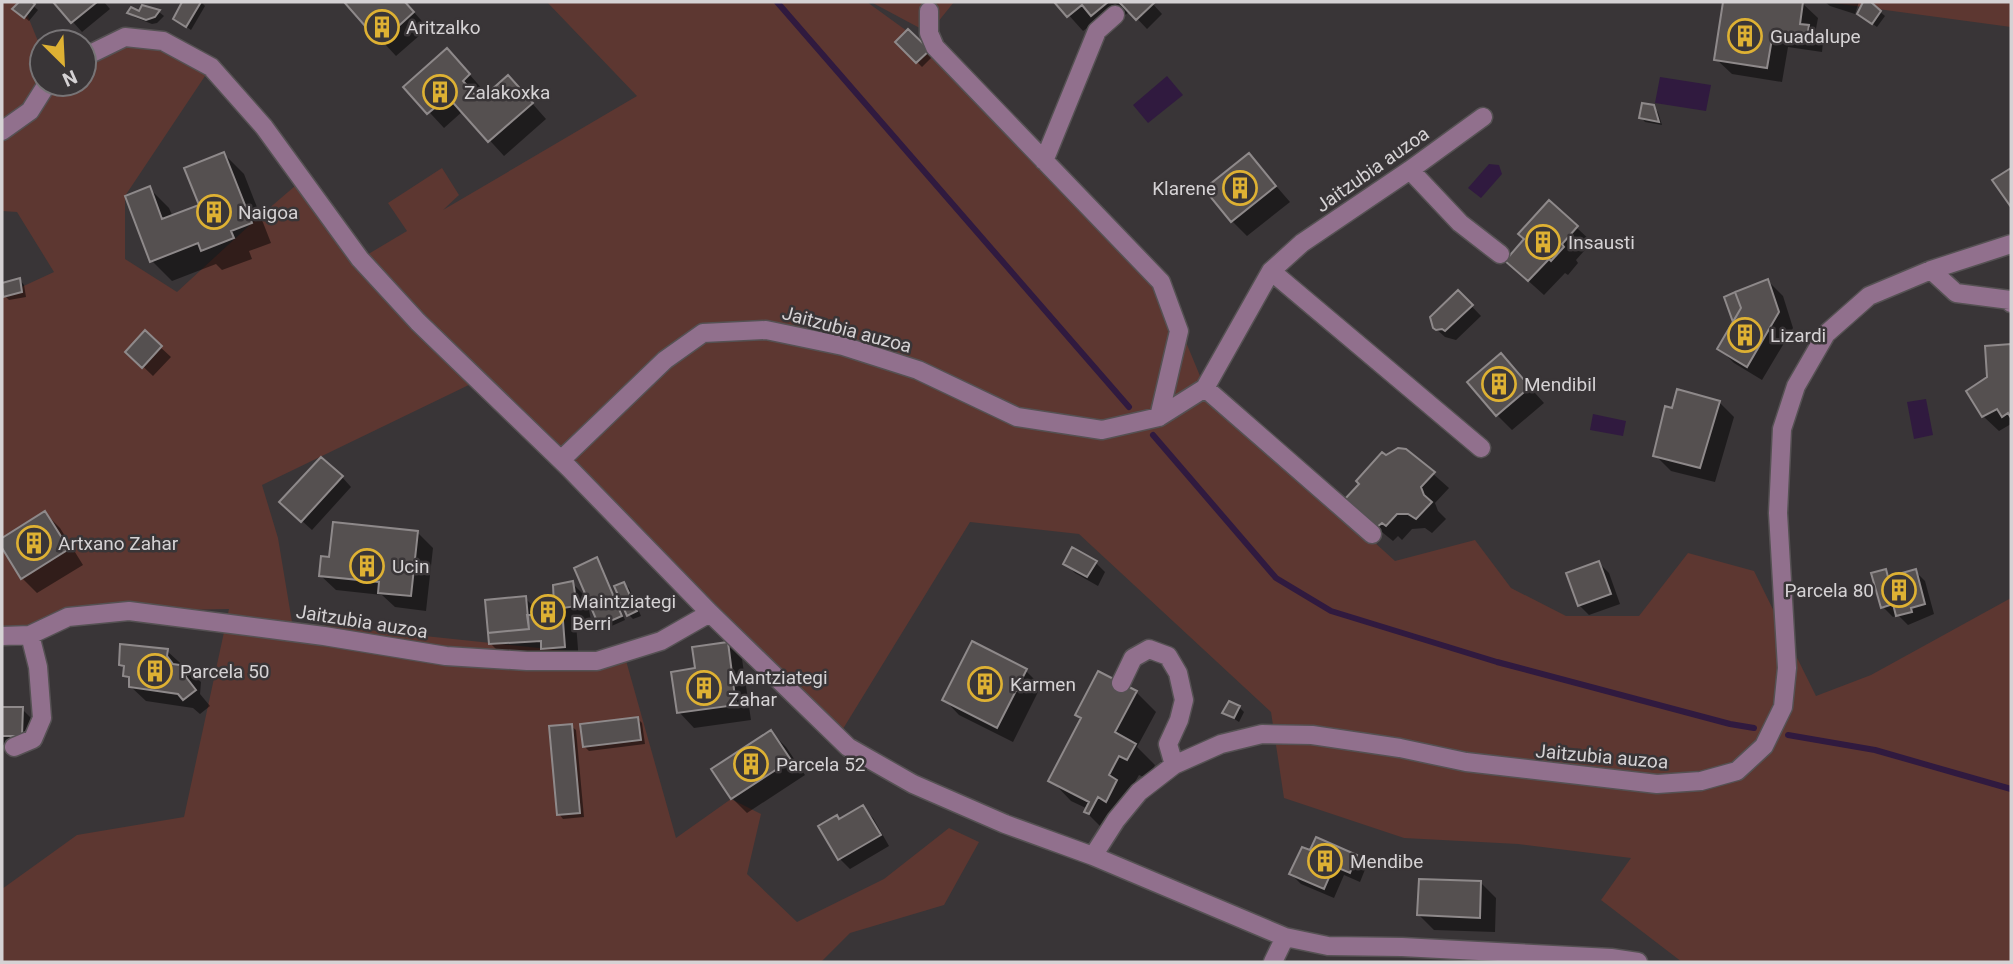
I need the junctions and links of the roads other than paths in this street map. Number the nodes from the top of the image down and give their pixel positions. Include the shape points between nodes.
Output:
1 (929, 11) dead end
2 (1115, 15) dead end
3 (98, 50) edge
4 (38, 98) edge
5 (1483, 117) dead end
6 (2, 131) edge
7 (1044, 161) junction
8 (1410, 170) junction
9 (2011, 244) edge
10 (1500, 254) dead end
11 (1931, 270) junction
12 (1271, 271) junction
13 (2011, 303) edge
14 (1205, 388) junction
15 (1159, 417) junction
16 (1481, 448) dead end
17 (561, 460) junction
18 (1372, 534) dead end
19 (710, 613) junction
20 (30, 635) junction
21 (2, 636) edge
22 (1121, 682) dead end
23 (14, 747) dead end
24 (1174, 765) junction
25 (1093, 856) junction
26 (1285, 937) junction
27 (1477, 957) edge
28 (1273, 962) edge
29 (1638, 962) edge

1 - 7 street via 929,33 935,47
2 - 7 street via 1097,32
3 - 17 street via 125,37 163,41 211,67 264,127 360,259 418,322
4 - 6 street via 30,111
5 - 8 street, Jaitzubia auzoa
7 - 15 street via 1161,282 1179,331
8 - 10 street via 1460,223
8 - 12 street, Jaitzubia auzoa via 1302,243
9 - 11 street, Jaitzubia auzoa
11 - 13 street via 1956,293
11 - 24 street, Jaitzubia auzoa via 1869,296 1826,334 1796,386 1782,429 1777,513 1787,667 1783,707 1764,746 1737,771 1700,781 1657,784 1466,762 1312,735 1262,734 1221,744
12 - 14 street, Jaitzubia auzoa
12 - 16 street
14 - 15 street, Jaitzubia auzoa
14 - 18 street
15 - 17 street, Jaitzubia auzoa via 1102,430 1017,416 918,370 843,346 766,330 703,333 665,360
17 - 19 street
19 - 20 street, Jaitzubia auzoa via 661,641 597,661 446,656 129,611 68,617
19 - 25 street via 848,747 913,784
20 - 21 street, Jaitzubia auzoa
20 - 23 street via 38,667 41,718 33,739
22 - 24 street via 1133,658 1149,649 1168,656 1178,673 1184,700 1168,744
24 - 25 street, Jaitzubia auzoa via 1139,792
25 - 26 street
26 - 27 street via 1328,946 1402,947
26 - 28 street
27 - 29 street

